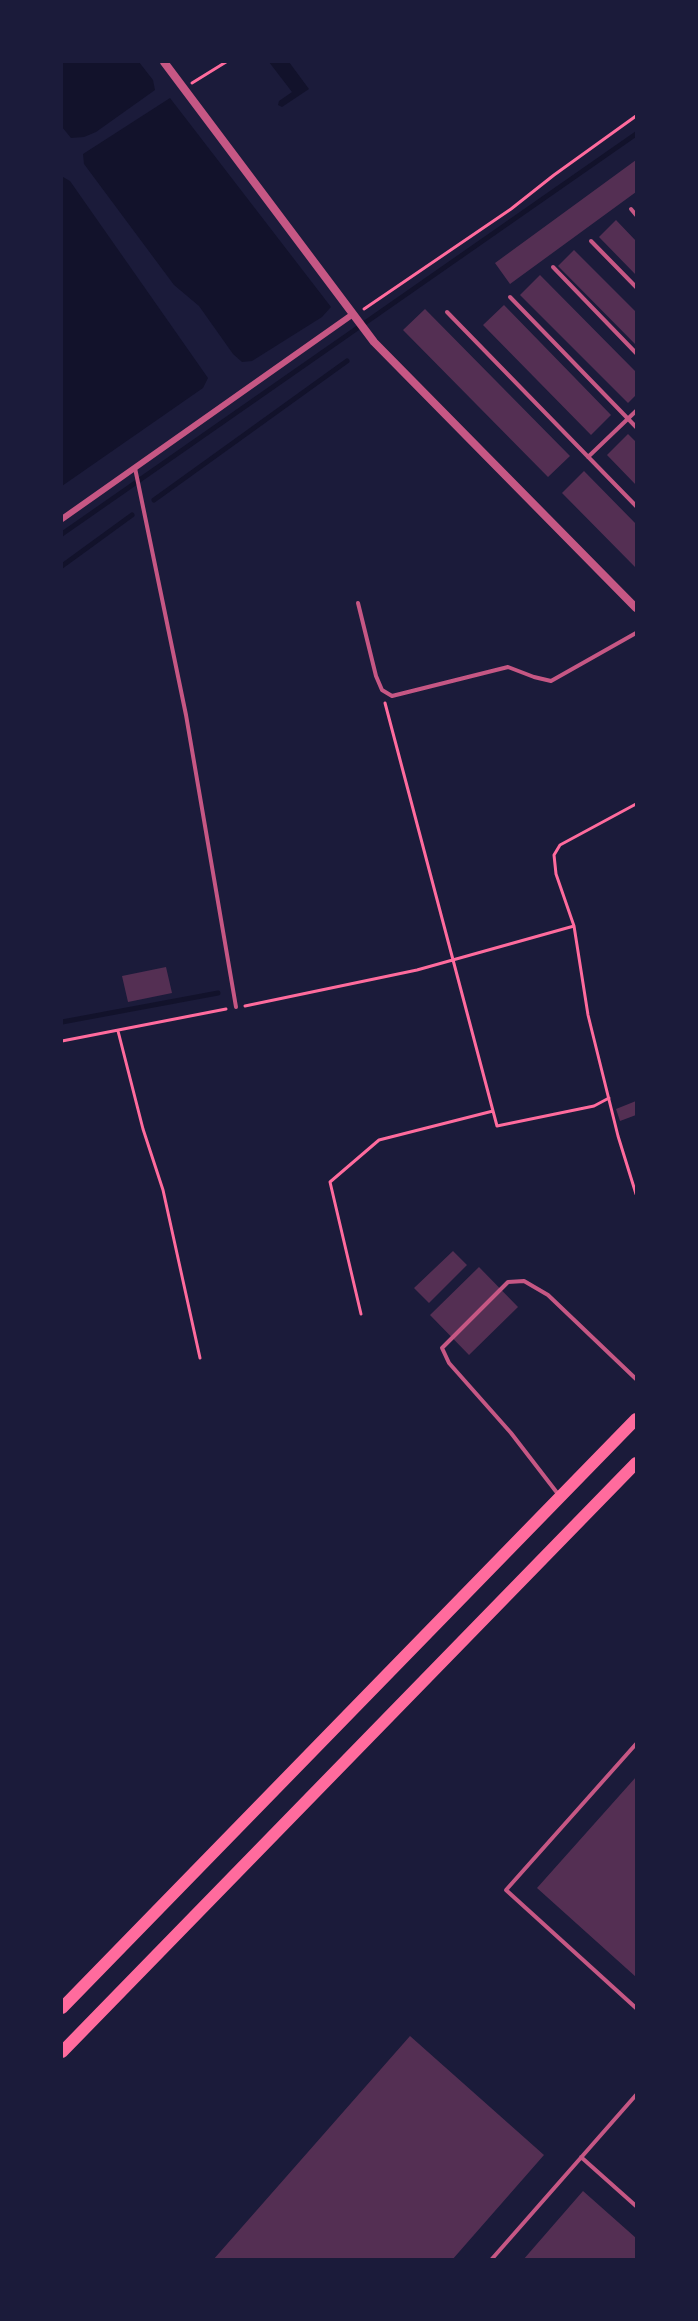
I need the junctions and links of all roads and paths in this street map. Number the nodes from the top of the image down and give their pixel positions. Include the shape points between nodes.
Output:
1 (164, 62) edge
2 (226, 62) edge
3 (183, 88) junction
4 (636, 116) edge
5 (631, 209) dead end
6 (636, 215) edge
7 (591, 240) dead end
8 (553, 267) dead end
9 (636, 287) edge
10 (510, 297) dead end
11 (447, 312) dead end
12 (354, 316) junction
13 (636, 353) edge
14 (636, 411) edge
15 (628, 419) junction
16 (636, 427) edge
17 (588, 457) junction
18 (135, 467) junction
19 (636, 506) edge
20 (62, 519) edge
21 (358, 603) dead end
22 (636, 608) edge
23 (636, 633) edge
24 (382, 690) junction
25 (636, 804) edge
26 (574, 926) junction
27 (454, 959) junction
28 (236, 1007) junction
29 (118, 1031) junction
30 (62, 1041) edge
31 (609, 1098) junction
32 (493, 1111) junction
33 (636, 1194) edge
34 (361, 1314) dead end
35 (200, 1358) dead end
36 (636, 1379) edge
37 (636, 1419) edge
38 (636, 1463) edge
39 (560, 1497) junction
40 (636, 1744) edge
41 (62, 2008) edge
42 (636, 2008) edge
43 (62, 2052) edge
44 (636, 2094) edge
45 (581, 2157) junction
46 (636, 2206) edge
47 (491, 2259) edge

1 - 3 street
2 - 3 path
3 - 12 street
4 - 12 path via 511,209
5 - 6 lane
7 - 9 lane
8 - 13 lane
10 - 15 lane
11 - 17 lane
12 - 18 street
12 - 22 street via 374,342
14 - 15 lane
15 - 16 lane
15 - 17 lane
17 - 19 lane
18 - 20 street
18 - 28 lane via 186,715
21 - 24 lane
23 - 24 lane via 551,681 508,667 392,696
24 - 27 path
25 - 26 path via 560,845 554,855 556,874
26 - 27 path
26 - 31 path via 588,1015
27 - 28 path
27 - 32 path
28 - 29 path
29 - 30 path
29 - 35 path via 163,1190
31 - 32 path via 594,1106 497,1126
31 - 33 path
32 - 34 path via 379,1140 330,1182
36 - 39 lane via 548,1295 524,1281 508,1282 442,1348 449,1363 511,1433
37 - 39 highway
38 - 43 highway
39 - 41 highway
40 - 42 lane via 506,1890
44 - 45 lane
45 - 46 lane
45 - 47 lane

